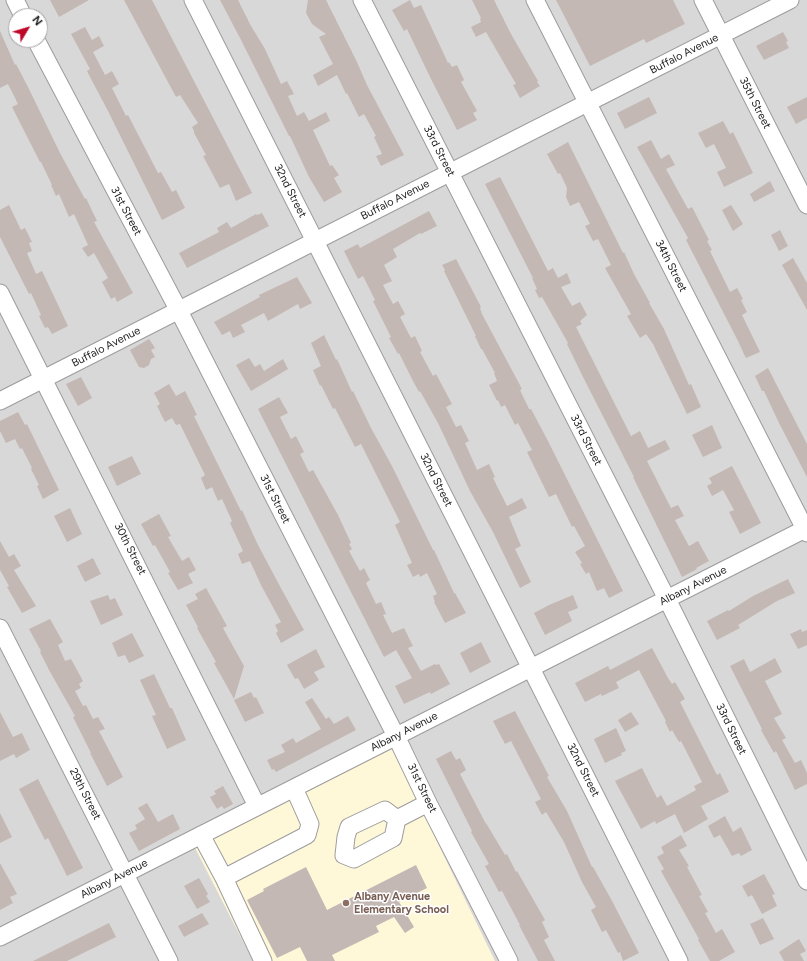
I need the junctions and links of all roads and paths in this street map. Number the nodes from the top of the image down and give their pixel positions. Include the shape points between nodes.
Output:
1 (193, 0) edge
2 (362, 0) edge
3 (535, 0) edge
4 (703, 0) edge
5 (790, 0) edge
6 (721, 35) junction
7 (40, 48) edge
8 (587, 102) junction
9 (450, 173) junction
10 (807, 205) edge
11 (315, 240) junction
12 (0, 293) edge
13 (178, 311) junction
14 (44, 378) junction
15 (0, 401) edge
16 (806, 530) edge
17 (666, 599) junction
18 (0, 628) edge
19 (531, 668) junction
20 (396, 736) junction
21 (294, 788) junction
22 (428, 803) junction
23 (257, 806) junction
24 (397, 819) dead end
25 (201, 835) junction
26 (125, 874) junction
27 (224, 878) junction
28 (807, 881) edge
29 (0, 937) edge
30 (169, 961) edge
31 (263, 961) edge
32 (509, 961) edge
33 (679, 961) edge

1 - 11 street, 32nd Street
2 - 9 street, 33rd Street
3 - 8 street, 34th Street
4 - 6 street, 35th Street
5 - 6 street, Buffalo Avenue
6 - 8 street, Buffalo Avenue
6 - 10 street, 35th Street
7 - 13 street, 31st Street
8 - 9 street, Buffalo Avenue
8 - 16 street, 34th Street
9 - 11 street, Buffalo Avenue
9 - 17 street, 33rd Street
11 - 13 street, Buffalo Avenue
11 - 19 street, 32nd Street
12 - 14 street, 30th Street
13 - 14 street, Buffalo Avenue
13 - 20 street, 31st Street
14 - 15 street, Buffalo Avenue
14 - 23 street, 30th Street
16 - 17 street, Albany Avenue
17 - 19 street, Albany Avenue
17 - 28 street, 33rd Street
18 - 26 street, 29th Street
19 - 20 street, Albany Avenue
19 - 33 street, 32nd Street
20 - 21 street, Albany Avenue
20 - 22 street, 31st Street
21 - 23 street, Albany Avenue
21 - 27 street via 310,824 307,835
22 - 24 street
22 - 32 street, 31st Street
23 - 25 street, Albany Avenue
25 - 26 street, Albany Avenue
25 - 27 street
26 - 29 street, Albany Avenue
26 - 30 street, 29th Street
27 - 31 street

